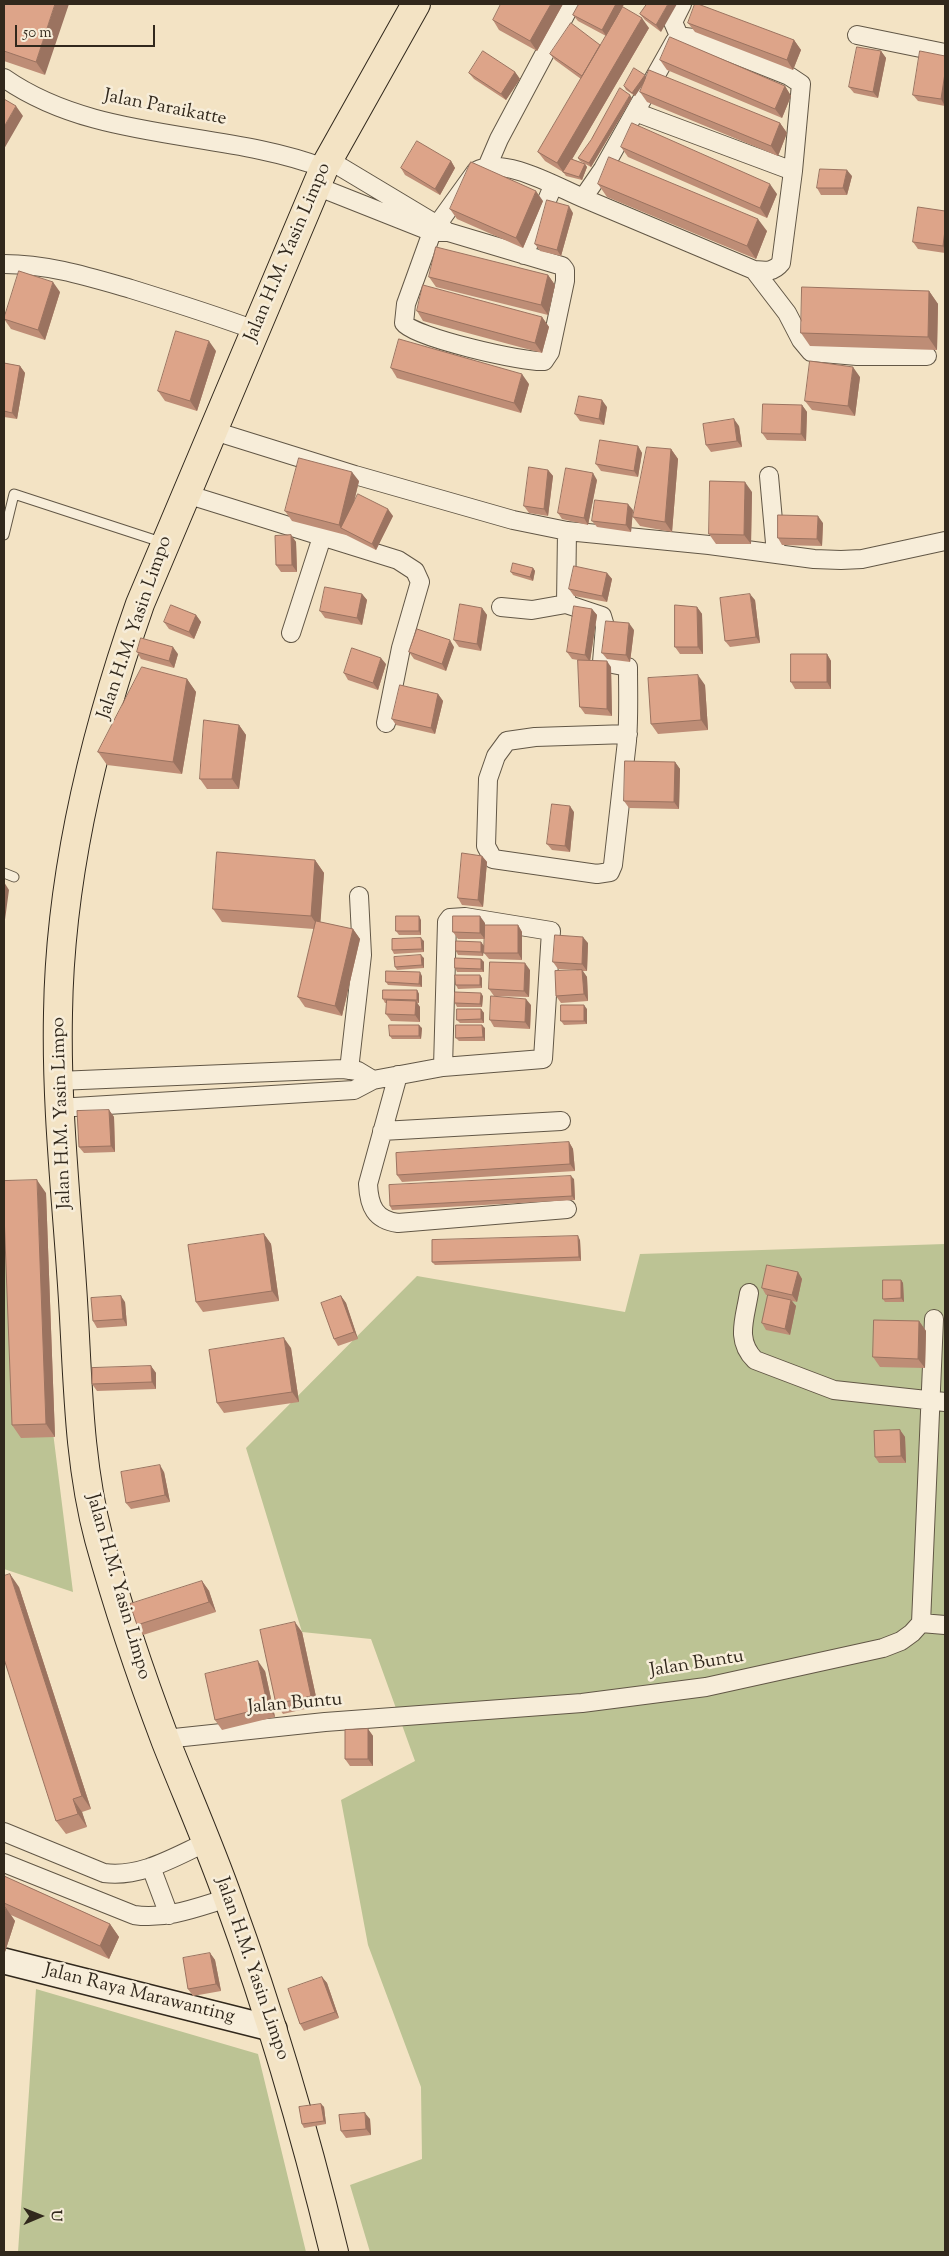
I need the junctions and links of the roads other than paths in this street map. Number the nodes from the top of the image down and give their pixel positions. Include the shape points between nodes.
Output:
1 (416, 4) edge
2 (571, 4) edge
3 (682, 4) edge
4 (857, 35) dead end
5 (680, 38) junction
6 (945, 53) edge
7 (4, 78) edge
8 (635, 112) junction
9 (487, 167) junction
10 (323, 171) junction
11 (793, 171) junction
12 (553, 186) junction
13 (583, 198) junction
14 (439, 229) junction
15 (524, 255) junction
16 (4, 264) edge
17 (754, 270) junction
18 (255, 330) junction
19 (927, 356) edge
20 (214, 432) junction
21 (769, 476) dead end
22 (186, 494) junction
23 (567, 531) junction
24 (4, 535) edge
25 (322, 537) junction
26 (945, 541) edge
27 (164, 543) junction
28 (776, 554) junction
29 (566, 604) junction
30 (501, 607) dead end
31 (291, 634) dead end
32 (386, 723) dead end
33 (628, 734) junction
34 (4, 873) edge
35 (14, 877) dead end
36 (359, 896) dead end
37 (443, 1067) junction
38 (350, 1070) junction
39 (398, 1075) junction
40 (374, 1080) junction
41 (58, 1081) junction
42 (58, 1108) junction
43 (561, 1121) dead end
44 (382, 1132) junction
45 (567, 1209) dead end
46 (749, 1293) dead end
47 (934, 1319) dead end
48 (938, 1402) edge
49 (921, 1623) junction
50 (945, 1625) edge
51 (165, 1739) junction
52 (4, 1832) edge
53 (207, 1842) junction
54 (4, 1863) edge
55 (151, 1867) junction
56 (228, 1898) junction
57 (169, 1915) junction
58 (4, 1961) edge
59 (274, 2029) junction
60 (334, 2252) edge

1 - 10 main road, Jalan H.M. Yasin Limpo
2 - 9 street
3 - 5 street via 673,22
4 - 6 street
5 - 8 street via 675,41
5 - 11 street via 693,38 789,76 801,84
7 - 10 street, Jalan Paraikatte via 34,98 81,115 284,154
8 - 11 street
8 - 13 street
9 - 12 street via 505,167
9 - 14 street via 476,171
10 - 14 street
10 - 14 street
10 - 18 main road, Jalan H.M. Yasin Limpo
11 - 17 street via 781,263 771,271
12 - 13 street
12 - 15 street
13 - 17 street
14 - 15 street
14 - 15 street via 406,304 406,326 427,336 497,354 544,361 550,352 565,270 556,263
16 - 18 street via 48,267 83,275
17 - 19 street via 787,313 811,352
18 - 20 main road, Jalan H.M. Yasin Limpo
20 - 22 main road, Jalan H.M. Yasin Limpo
20 - 23 street via 504,517
21 - 28 street
22 - 25 street
22 - 27 main road, Jalan H.M. Yasin Limpo
23 - 28 street via 709,544
23 - 29 street
24 - 27 lane via 14,494
25 - 31 street
25 - 32 street via 398,560 418,575 420,582 401,648
26 - 28 street via 862,559 814,559
27 - 41 main road, Jalan H.M. Yasin Limpo via 117,670 80,817 61,956
29 - 30 street via 540,610
29 - 33 street via 602,616 605,626 602,662 628,667
33 - 33 street via 507,741 496,756 488,779 486,846 490,857 597,874 610,872 615,855
34 - 35 lane
36 - 38 street via 362,955
37 - 37 street via 447,922 456,916 551,931 543,1059
37 - 39 street
38 - 40 street
38 - 41 street
39 - 40 street
39 - 44 street
40 - 42 street via 354,1090
41 - 42 main road, Jalan H.M. Yasin Limpo
42 - 51 main road, Jalan H.M. Yasin Limpo via 90,1504 131,1641
43 - 44 street
44 - 45 street via 368,1191 377,1216 388,1221 398,1223
46 - 48 street via 742,1341 755,1360 834,1390
47 - 48 street
48 - 49 street
49 - 50 street
49 - 51 street, Jalan Buntu via 901,1641 883,1648 706,1687 582,1703 325,1722
51 - 53 main road, Jalan H.M. Yasin Limpo
52 - 55 street via 104,1873 132,1874
53 - 55 street
53 - 56 main road, Jalan H.M. Yasin Limpo
54 - 57 street via 134,1915
55 - 57 street
56 - 57 street
56 - 59 main road, Jalan H.M. Yasin Limpo
58 - 59 street, Jalan Raya Marawanting
59 - 60 main road, Jalan H.M. Yasin Limpo

